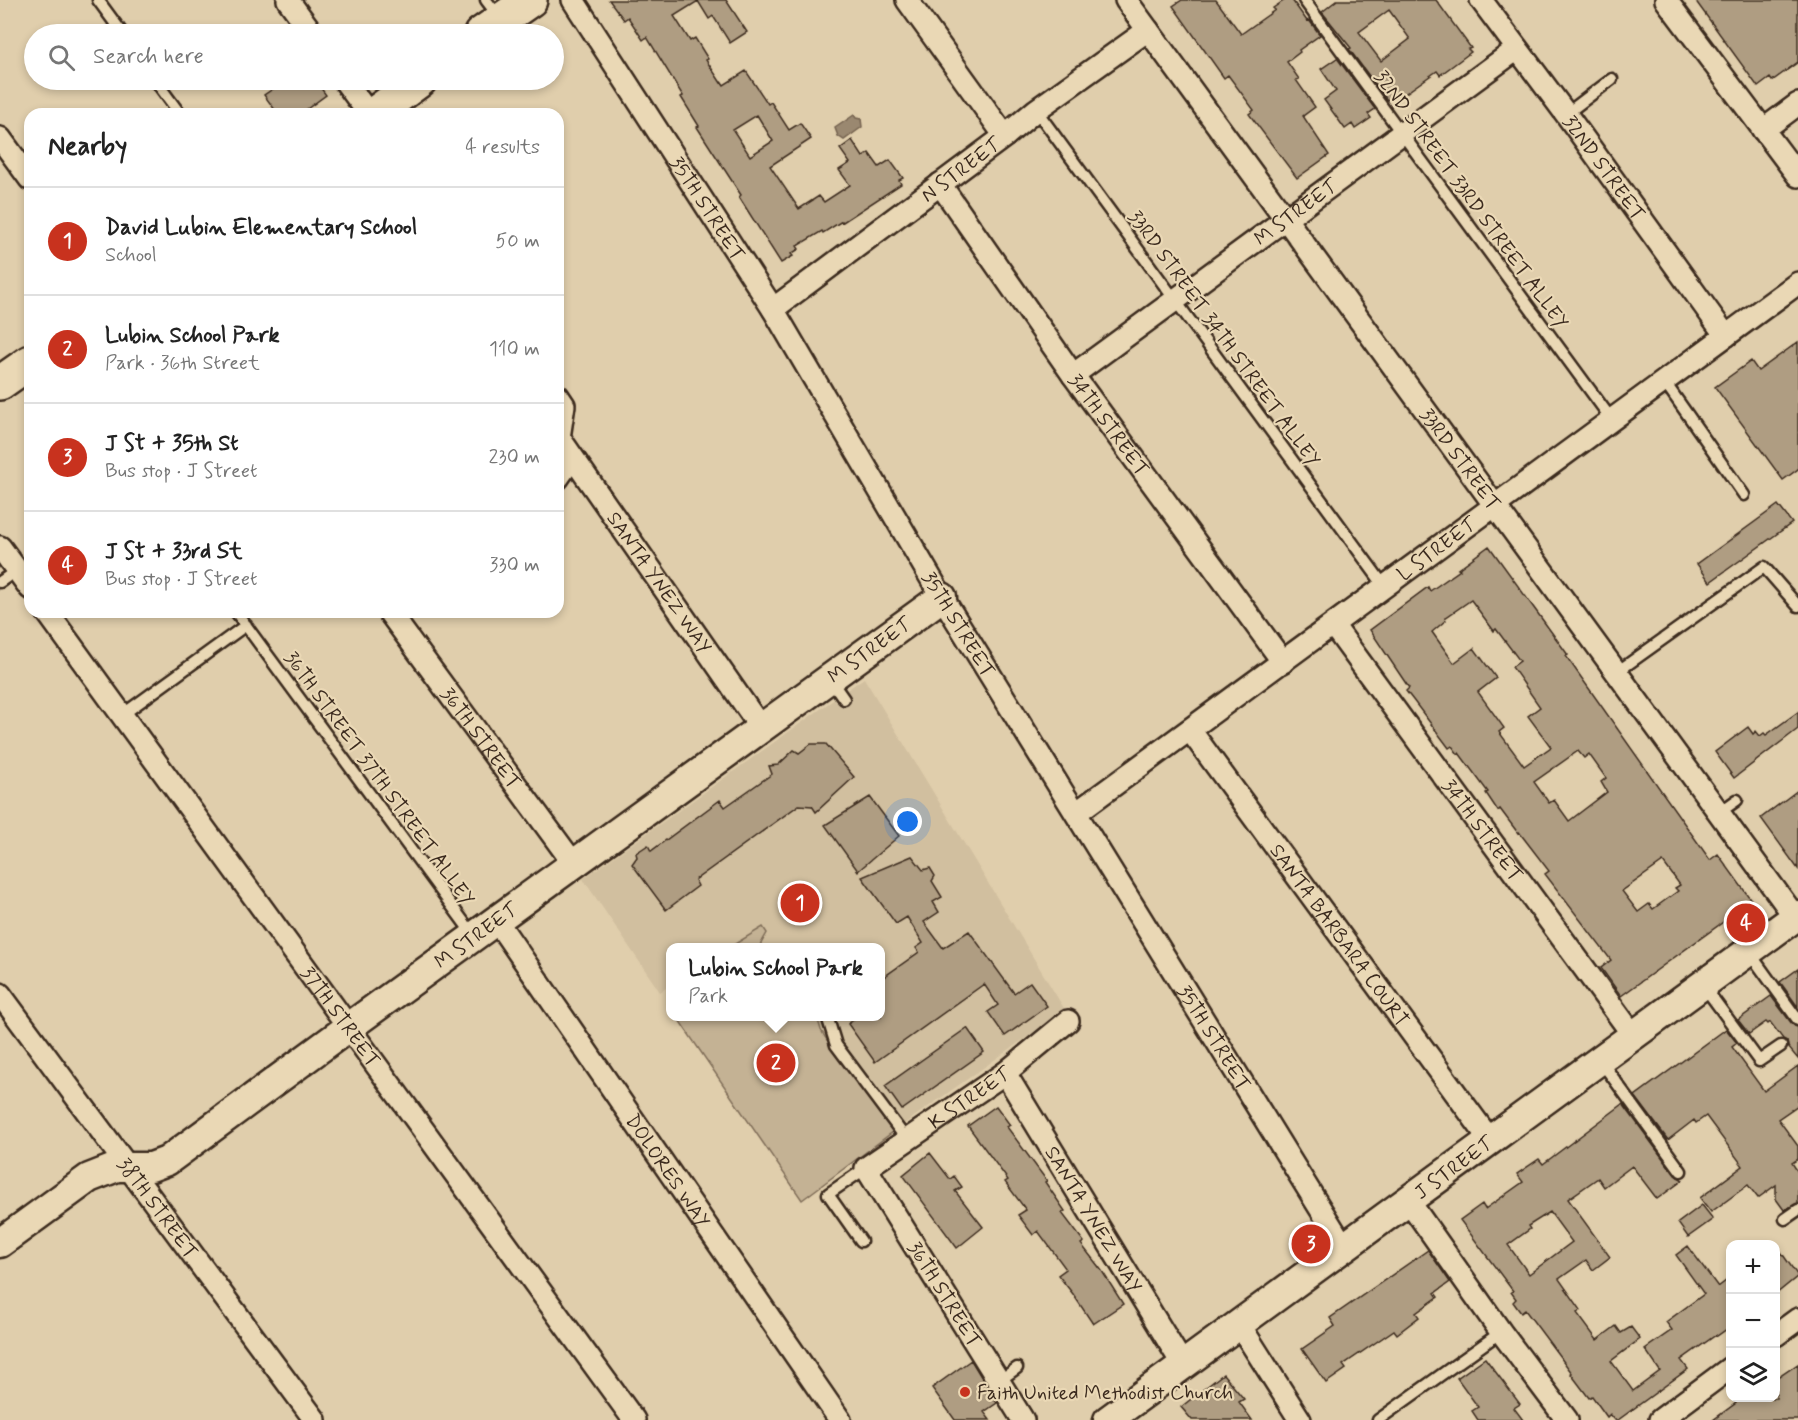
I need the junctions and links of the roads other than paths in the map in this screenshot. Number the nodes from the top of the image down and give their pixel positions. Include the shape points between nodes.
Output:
1 (98, 0) edge
2 (288, 0) edge
3 (530, 0) edge
4 (573, 0) edge
5 (907, 0) edge
6 (1126, 0) edge
7 (1304, 0) edge
8 (1481, 0) edge
9 (1666, 0) edge
10 (490, 18) edge
11 (116, 24) edge
12 (300, 24) edge
13 (1148, 30) junction
14 (1517, 49) junction
15 (1612, 79) dead end
16 (162, 90) edge
17 (351, 90) edge
18 (406, 90) edge
19 (1798, 104) edge
20 (176, 108) edge
21 (365, 108) edge
22 (382, 108) edge
23 (1036, 110) junction
24 (1566, 114) junction
25 (1763, 130) junction
26 (1401, 132) junction
27 (1005, 136) junction
28 (0, 138) edge
29 (24, 171) edge
30 (1798, 176) edge
31 (940, 184) junction
32 (1286, 219) junction
33 (1798, 283) edge
34 (1175, 299) junction
35 (773, 309) junction
36 (1726, 336) junction
37 (24, 366) edge
38 (1073, 375) junction
39 (1664, 381) junction
40 (0, 383) edge
41 (1612, 420) junction
42 (565, 460) edge
43 (1744, 495) dead end
44 (1496, 506) junction
45 (0, 547) edge
46 (8, 576) edge
47 (24, 585) edge
48 (1385, 587) junction
49 (942, 597) junction
50 (1798, 606) edge
51 (51, 618) edge
52 (241, 618) edge
53 (393, 618) edge
54 (246, 625) junction
55 (1333, 625) junction
56 (1283, 662) junction
57 (1617, 672) junction
58 (122, 715) junction
59 (761, 729) junction
60 (1190, 730) junction
61 (1076, 813) junction
62 (574, 864) junction
63 (1797, 916) edge
64 (485, 928) junction
65 (1748, 951) junction
66 (1703, 984) junction
67 (0, 994) edge
68 (1798, 1020) edge
69 (828, 1021) edge
70 (1068, 1021) dead end
71 (349, 1027) junction
72 (1633, 1035) junction
73 (1781, 1046) dead end
74 (1600, 1060) junction
75 (1005, 1073) junction
76 (907, 1140) junction
77 (1490, 1140) junction
78 (127, 1166) junction
79 (866, 1168) junction
80 (1681, 1171) dead end
81 (1408, 1200) junction
82 (1798, 1210) edge
83 (1785, 1219) dead end
84 (861, 1241) dead end
85 (0, 1243) edge
86 (1344, 1247) junction
87 (1798, 1319) edge
88 (1239, 1324) junction
89 (1502, 1332) junction
90 (1780, 1332) edge
91 (1183, 1365) junction
92 (1017, 1368) dead end
93 (1726, 1372) edge
94 (999, 1381) junction
95 (315, 1420) edge
96 (634, 1420) edge
97 (840, 1420) edge
98 (1023, 1420) edge
99 (1108, 1420) edge
100 (1300, 1420) edge
101 (1378, 1420) edge
102 (1567, 1420) edge
103 (1660, 1420) edge

1 - 11 lane
2 - 12 street
3 - 10 main road
4 - 35 street, 35TH STREET
5 - 27 street
6 - 13 street, 33RD STREET
7 - 26 lane, 32ND STREET 33RD STREET ALLEY
8 - 14 street, 32ND STREET
9 - 25 street
13 - 23 street, N STREET
13 - 32 street, 33RD STREET
14 - 24 street, 32ND STREET
14 - 26 street, M STREET
15 - 24 lane
16 - 20 lane
17 - 21 street
18 - 22 main road
19 - 25 street
23 - 27 street, N STREET
23 - 34 lane, 33RD STREET 34TH STREET ALLEY
24 - 36 street, 32ND STREET
25 - 30 street
26 - 32 street, M STREET
26 - 41 lane, 32ND STREET 33RD STREET ALLEY
27 - 31 street, N STREET
28 - 29 street
31 - 35 street, N STREET
31 - 38 street, 34TH STREET
32 - 34 street, M STREET
32 - 44 street, 33RD STREET
33 - 36 street, L STREET
34 - 38 street, M STREET
34 - 48 lane, 33RD STREET 34TH STREET ALLEY
35 - 49 street, 35TH STREET
36 - 39 street, L STREET
37 - 40 main road
38 - 56 street, 34TH STREET
39 - 41 street, L STREET
39 - 43 lane
41 - 44 street, L STREET
42 - 59 street, SANTA YNEZ WAY
44 - 48 street, L STREET
44 - 57 street, 33RD STREET
45 - 46 street
46 - 47 street
48 - 55 street, L STREET
49 - 59 street, M STREET via 837,689
49 - 61 street, 35TH STREET
50 - 57 lane via 1764,567
51 - 58 street, 37TH STREET
52 - 54 lane, 36TH STREET 37TH STREET ALLEY
53 - 62 street, 36TH STREET
54 - 58 lane
54 - 64 lane, 36TH STREET 37TH STREET ALLEY
55 - 56 street, L STREET
55 - 72 street, 34TH STREET
56 - 60 street, L STREET
57 - 63 street, 33RD STREET via 1728,806
58 - 71 street, 37TH STREET
59 - 62 street, M STREET
60 - 61 street, L STREET
60 - 77 street, SANTA BARBARA COURT
61 - 86 street, 35TH STREET
62 - 64 street, M STREET
63 - 65 street, J STREET
64 - 71 street, M STREET
64 - 97 street, DOLORES WAY
65 - 66 street, J STREET
65 - 68 lane
66 - 72 street, J STREET
66 - 73 lane via 1759,1061
67 - 78 street, 38TH STREET
69 - 76 lane via 836,1045
70 - 75 street, K STREET
71 - 78 street, M STREET via 167,1161 151,1167
71 - 96 street, 37TH STREET
72 - 74 street, J STREET
74 - 77 street, J STREET
74 - 80 lane
75 - 76 street, K STREET
75 - 91 street, SANTA YNEZ WAY
76 - 79 street, K STREET
77 - 81 street, J STREET
78 - 85 street, M STREET via 89,1178
78 - 95 street, 38TH STREET
79 - 84 lane via 828,1194
79 - 94 street, 36TH STREET
81 - 86 street, J STREET
81 - 89 street
82 - 83 lane
86 - 88 street, J STREET
87 - 90 street
88 - 91 street, J STREET
88 - 100 street
89 - 101 lane
89 - 102 street
91 - 99 street, J STREET
92 - 94 lane
93 - 103 street
94 - 98 street, 36TH STREET

